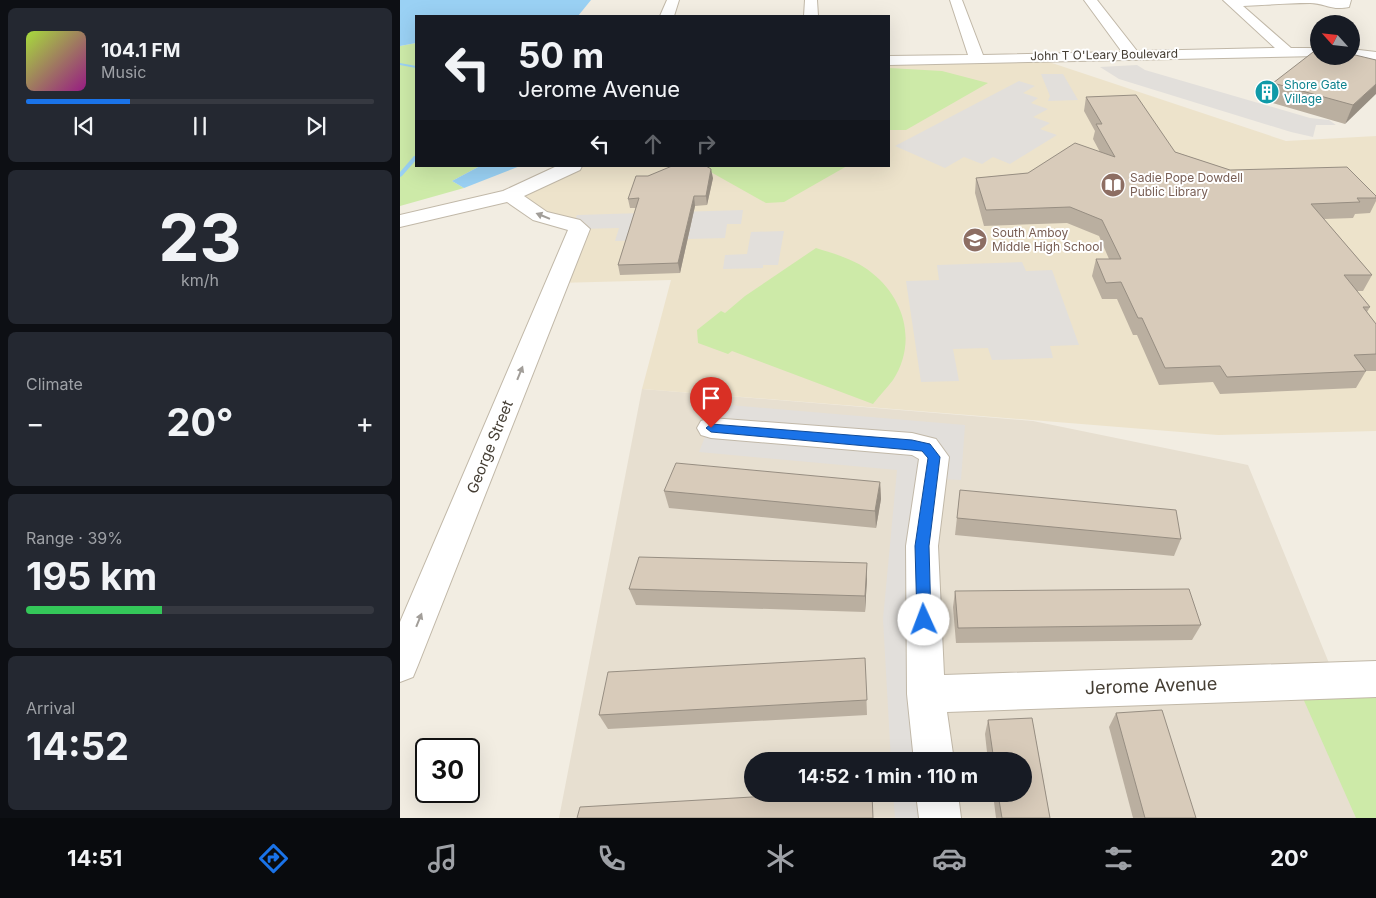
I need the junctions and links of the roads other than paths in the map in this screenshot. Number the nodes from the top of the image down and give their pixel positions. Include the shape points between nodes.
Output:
1 (673, 0) edge
2 (811, 0) edge
3 (956, 0) edge
4 (1090, 0) edge
5 (1306, 0) edge
6 (1315, 0) edge
7 (1345, 0) edge
8 (1230, 1) edge
9 (666, 15) edge
10 (811, 15) edge
11 (1287, 52) junction
12 (1310, 52) edge
13 (1360, 54) edge
14 (1132, 55) junction
15 (1376, 56) edge
16 (977, 58) junction
17 (890, 61) edge
18 (571, 167) edge
19 (510, 195) junction
20 (400, 221) edge
21 (711, 428) dead end
22 (400, 665) edge
23 (1376, 679) edge
24 (926, 694) junction
25 (933, 752) edge
26 (938, 802) edge
27 (940, 818) edge

1 - 9 street
2 - 10 street
3 - 16 street
4 - 14 street
5 - 8 street
6 - 7 street via 1334,5 1344,4
8 - 11 street
11 - 12 street, John T O'Leary Boulevard
11 - 14 street, John T O'Leary Boulevard
13 - 15 street
14 - 16 street, John T O'Leary Boulevard
16 - 17 street, John T O'Leary Boulevard
18 - 19 street
19 - 20 street
22 -> 19 street, George Street via 579,229 573,224 540,216
21 - 24 street via 926,447 934,457 922,546
23 - 24 street, Jerome Avenue
24 - 25 street
26 - 27 street

